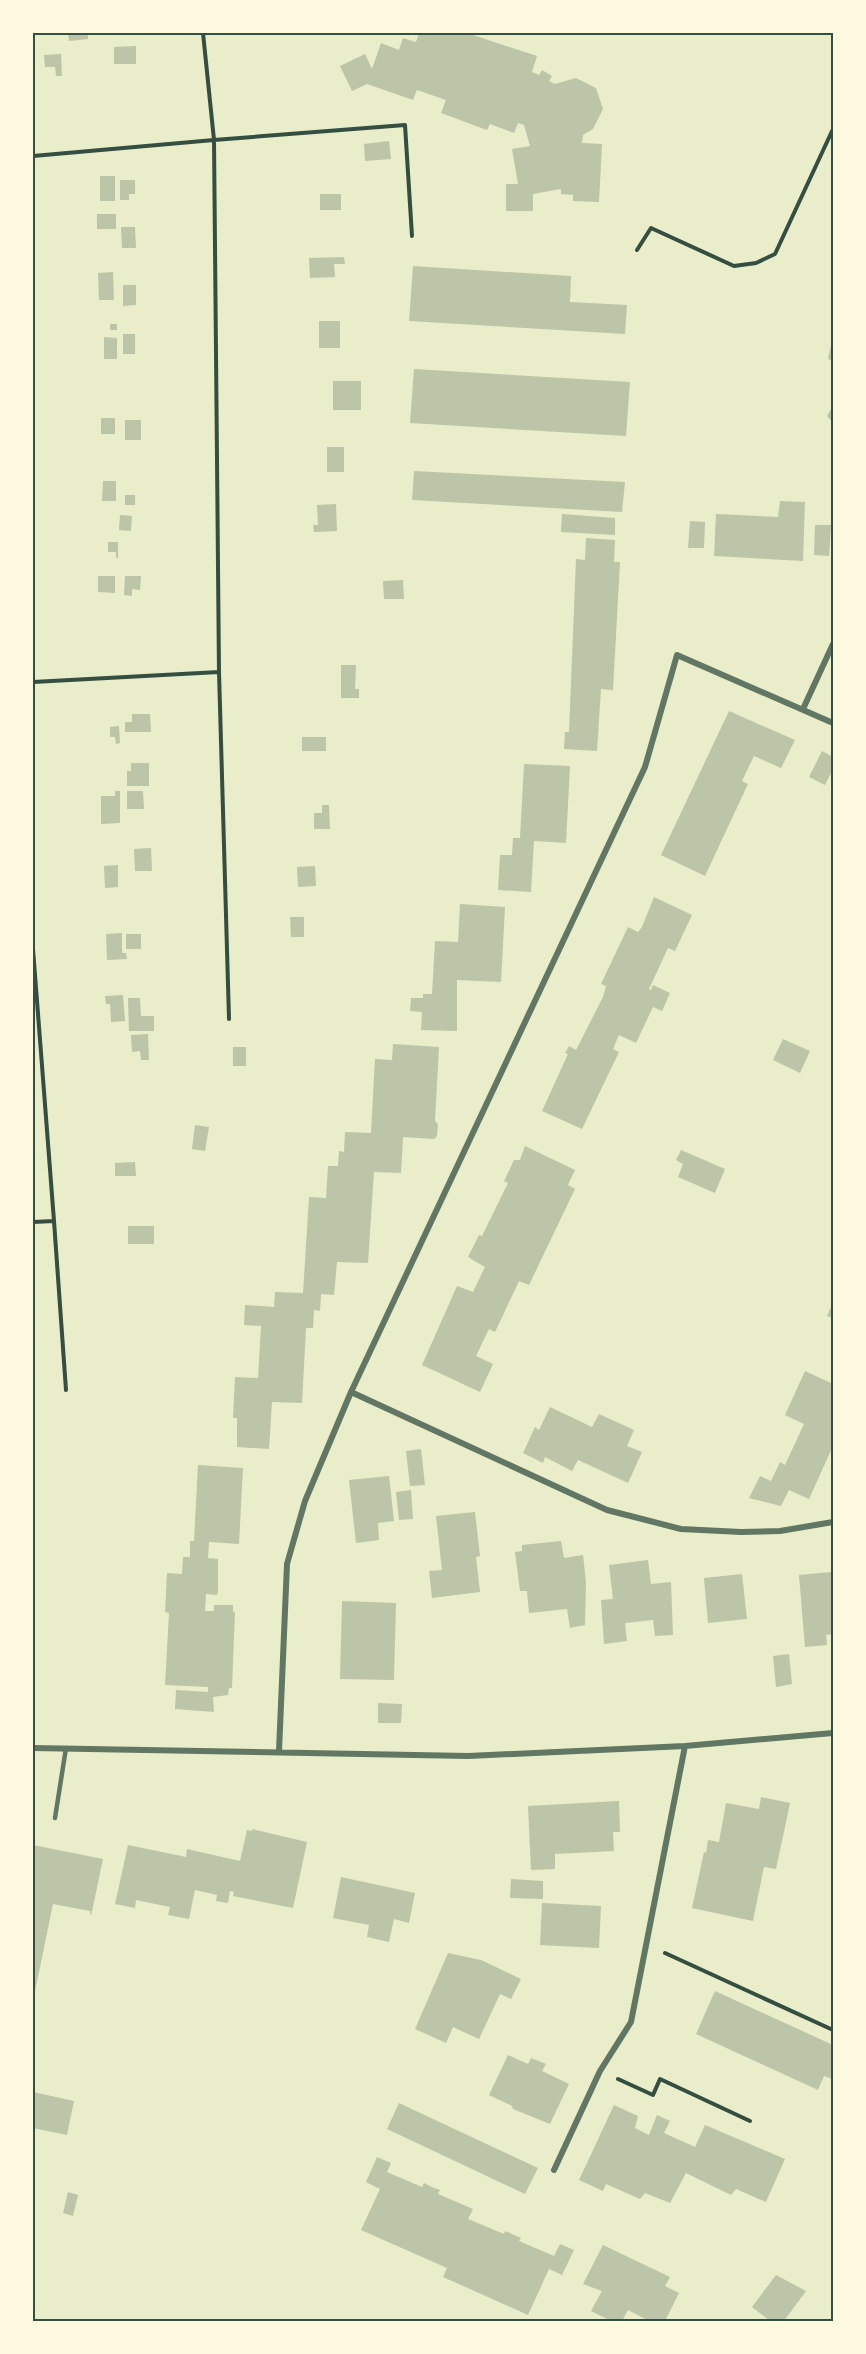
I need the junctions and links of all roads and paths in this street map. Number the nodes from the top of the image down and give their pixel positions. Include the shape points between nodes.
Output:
1 (203, 33) edge
2 (833, 129) edge
3 (214, 140) junction
4 (33, 156) edge
5 (412, 236) dead end
6 (637, 250) dead end
7 (833, 644) edge
8 (219, 672) junction
9 (33, 682) edge
10 (802, 709) junction
11 (833, 723) edge
12 (33, 949) edge
13 (229, 1020) dead end
14 (54, 1221) junction
15 (33, 1222) edge
16 (66, 1390) dead end
17 (351, 1392) junction
18 (833, 1522) edge
19 (833, 1732) edge
20 (685, 1746) junction
21 (33, 1748) edge
22 (66, 1748) junction
23 (279, 1751) junction
24 (55, 1818) dead end
25 (648, 1946) junction
26 (833, 2030) edge
27 (600, 2071) junction
28 (750, 2121) dead end
29 (554, 2170) dead end

1 - 3 path
2 - 6 path via 775,254 756,263 734,266 651,228
3 - 4 path
3 - 5 path via 405,125
3 - 8 path
7 - 10 street
8 - 9 path
8 - 13 path
10 - 11 street
10 - 17 street via 677,655 645,767
12 - 14 path
14 - 15 path
14 - 16 path
17 - 18 street via 607,1510 681,1529 731,1532 780,1532
17 - 23 street via 305,1501 287,1564
19 - 20 street
20 - 23 street via 468,1756
20 - 25 street
21 - 22 street
22 - 23 street
22 - 24 lane
25 - 26 path
25 - 27 street via 631,2022
27 - 28 path via 652,2095 660,2079
27 - 29 street

